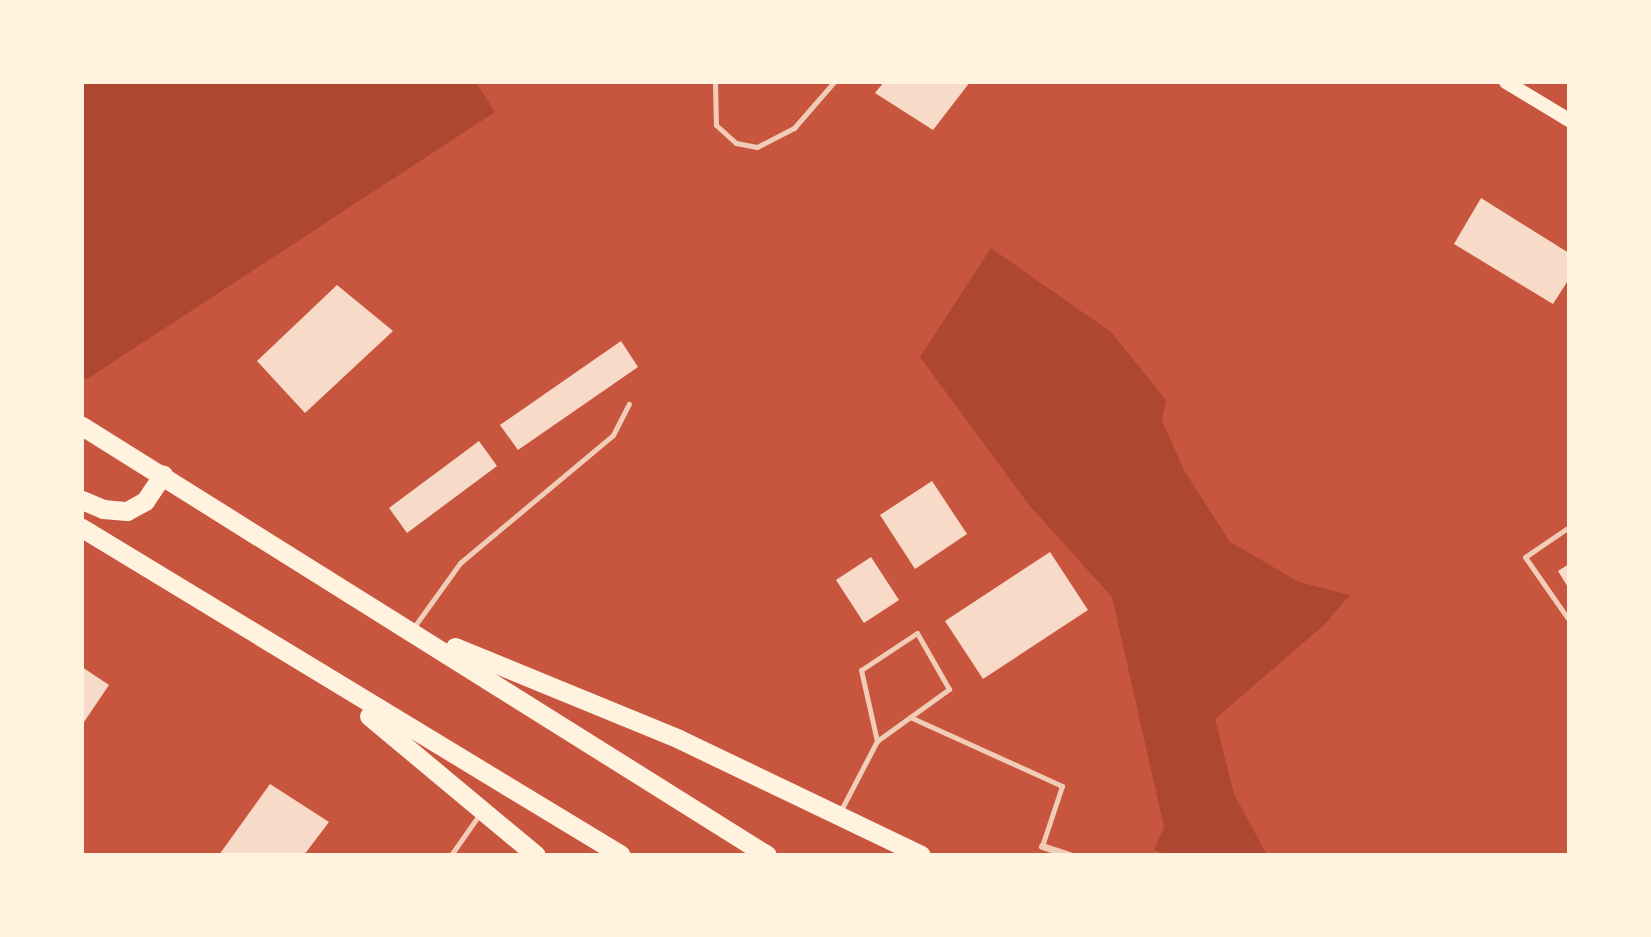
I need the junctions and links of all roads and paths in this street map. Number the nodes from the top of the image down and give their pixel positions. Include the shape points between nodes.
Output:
1 (715, 82) edge
2 (834, 82) edge
3 (1506, 82) edge
4 (1569, 120) edge
5 (629, 404) dead end
6 (82, 426) edge
7 (163, 474) junction
8 (82, 499) edge
9 (1569, 527) edge
10 (82, 528) edge
11 (1569, 620) edge
12 (412, 630) junction
13 (332, 683) junction
14 (911, 717) junction
15 (877, 741) junction
16 (481, 812) junction
17 (838, 815) junction
18 (1042, 846) joint
19 (451, 855) edge
20 (536, 855) edge
21 (621, 855) edge
22 (767, 855) edge
23 (921, 855) edge
24 (1070, 855) edge

1 - 2 lane via 716,125 736,143 757,147 794,128
3 - 4 main road
5 - 12 lane via 613,435 460,563
6 - 7 highway
7 - 8 highway via 145,501 127,511 103,509
7 - 12 highway
9 - 11 lane via 1525,557
10 - 13 highway
12 - 17 highway via 679,739
12 - 22 highway
13 - 16 highway
13 - 21 highway
14 - 15 lane
14 - 15 lane via 949,689 916,633 860,670
14 - 18 lane via 1062,786
15 - 17 lane
16 - 19 lane
16 - 20 highway
17 - 23 highway
18 - 24 street

